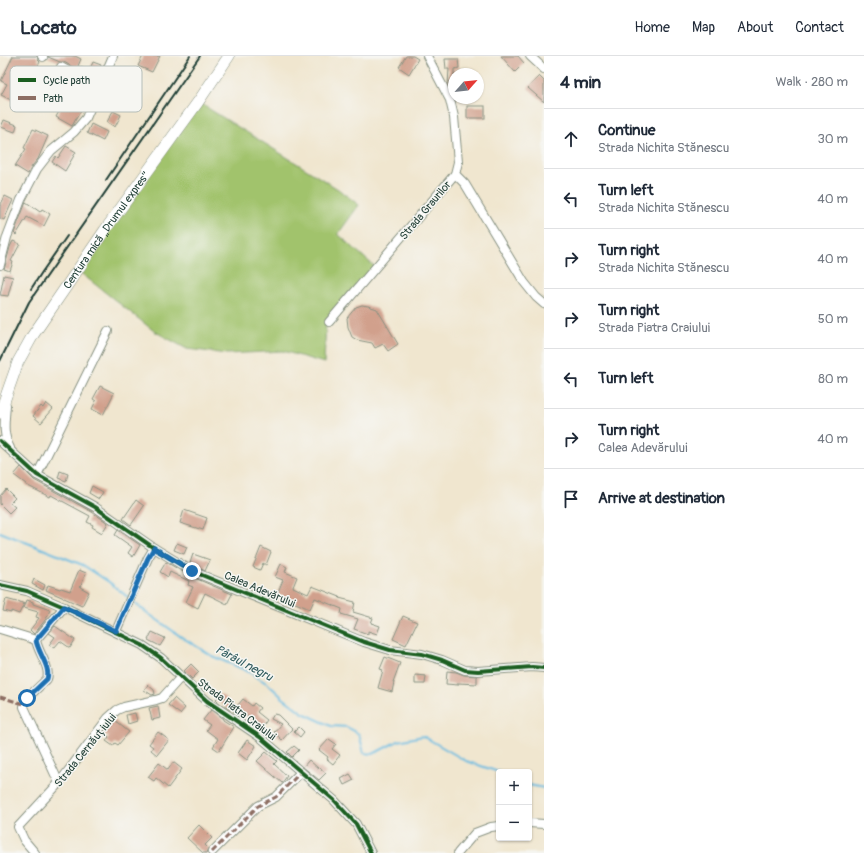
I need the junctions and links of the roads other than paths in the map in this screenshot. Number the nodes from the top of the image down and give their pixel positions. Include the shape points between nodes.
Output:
1 (113, 56) edge
2 (229, 56) edge
3 (427, 56) edge
4 (530, 56) edge
5 (109, 66) edge
6 (544, 69) edge
7 (89, 112) edge
8 (455, 174) junction
9 (0, 265) edge
10 (544, 304) edge
11 (329, 322) dead end
12 (108, 331) dead end
13 (6, 397) junction
14 (0, 413) edge
15 (0, 441) edge
16 (12, 452) junction
17 (37, 475) junction
18 (154, 548) junction
19 (0, 585) edge
20 (64, 607) junction
21 (0, 629) edge
22 (116, 631) junction
23 (36, 640) junction
24 (544, 668) edge
25 (181, 677) junction
26 (300, 772) junction
27 (59, 783) junction
28 (532, 823) edge
29 (544, 824) edge
30 (496, 826) edge
31 (212, 852) edge
32 (35, 853) edge
33 (371, 853) edge
34 (458, 853) edge

1 - 5 street
2 - 13 main road, Centura mică „Drumul expres” via 33,335 18,362
3 - 8 street, Strada Graurilor via 450,100 458,162
4 - 6 street
7 - 9 street via 74,132 51,151 37,169 21,200
8 - 10 street via 465,184 524,282
8 - 11 street, Strada Graurilor
12 - 17 street
13 - 14 main road, Centura mică „Drumul expres”
13 - 16 street via 4,428 6,442
15 - 16 street, Calea Adevărului
16 - 17 street, Calea Adevărului
17 - 18 street, Calea Adevărului via 95,508
18 - 22 street
18 - 24 street, Calea Adevărului via 192,571 364,642 390,650 422,654 465,670
19 - 20 street, Strada Piatra Craiului via 27,591
20 - 22 street, Strada Piatra Craiului
20 - 23 street
21 - 23 street
22 - 25 street, Strada Piatra Craiului via 161,658
23 - 27 street via 48,670 48,677 27,698 24,707
25 - 26 street, Strada Piatra Craiului via 207,701 260,737
25 - 27 street, Strada Cernăuțiului via 162,698 117,710 108,718
26 - 31 street via 276,797 258,806
26 - 33 street, Strada Piatra Craiului via 334,800 356,824
27 - 32 street, Strada Cernăuțiului via 18,827 24,840
28 - 29 street
30 - 34 street via 475,833

